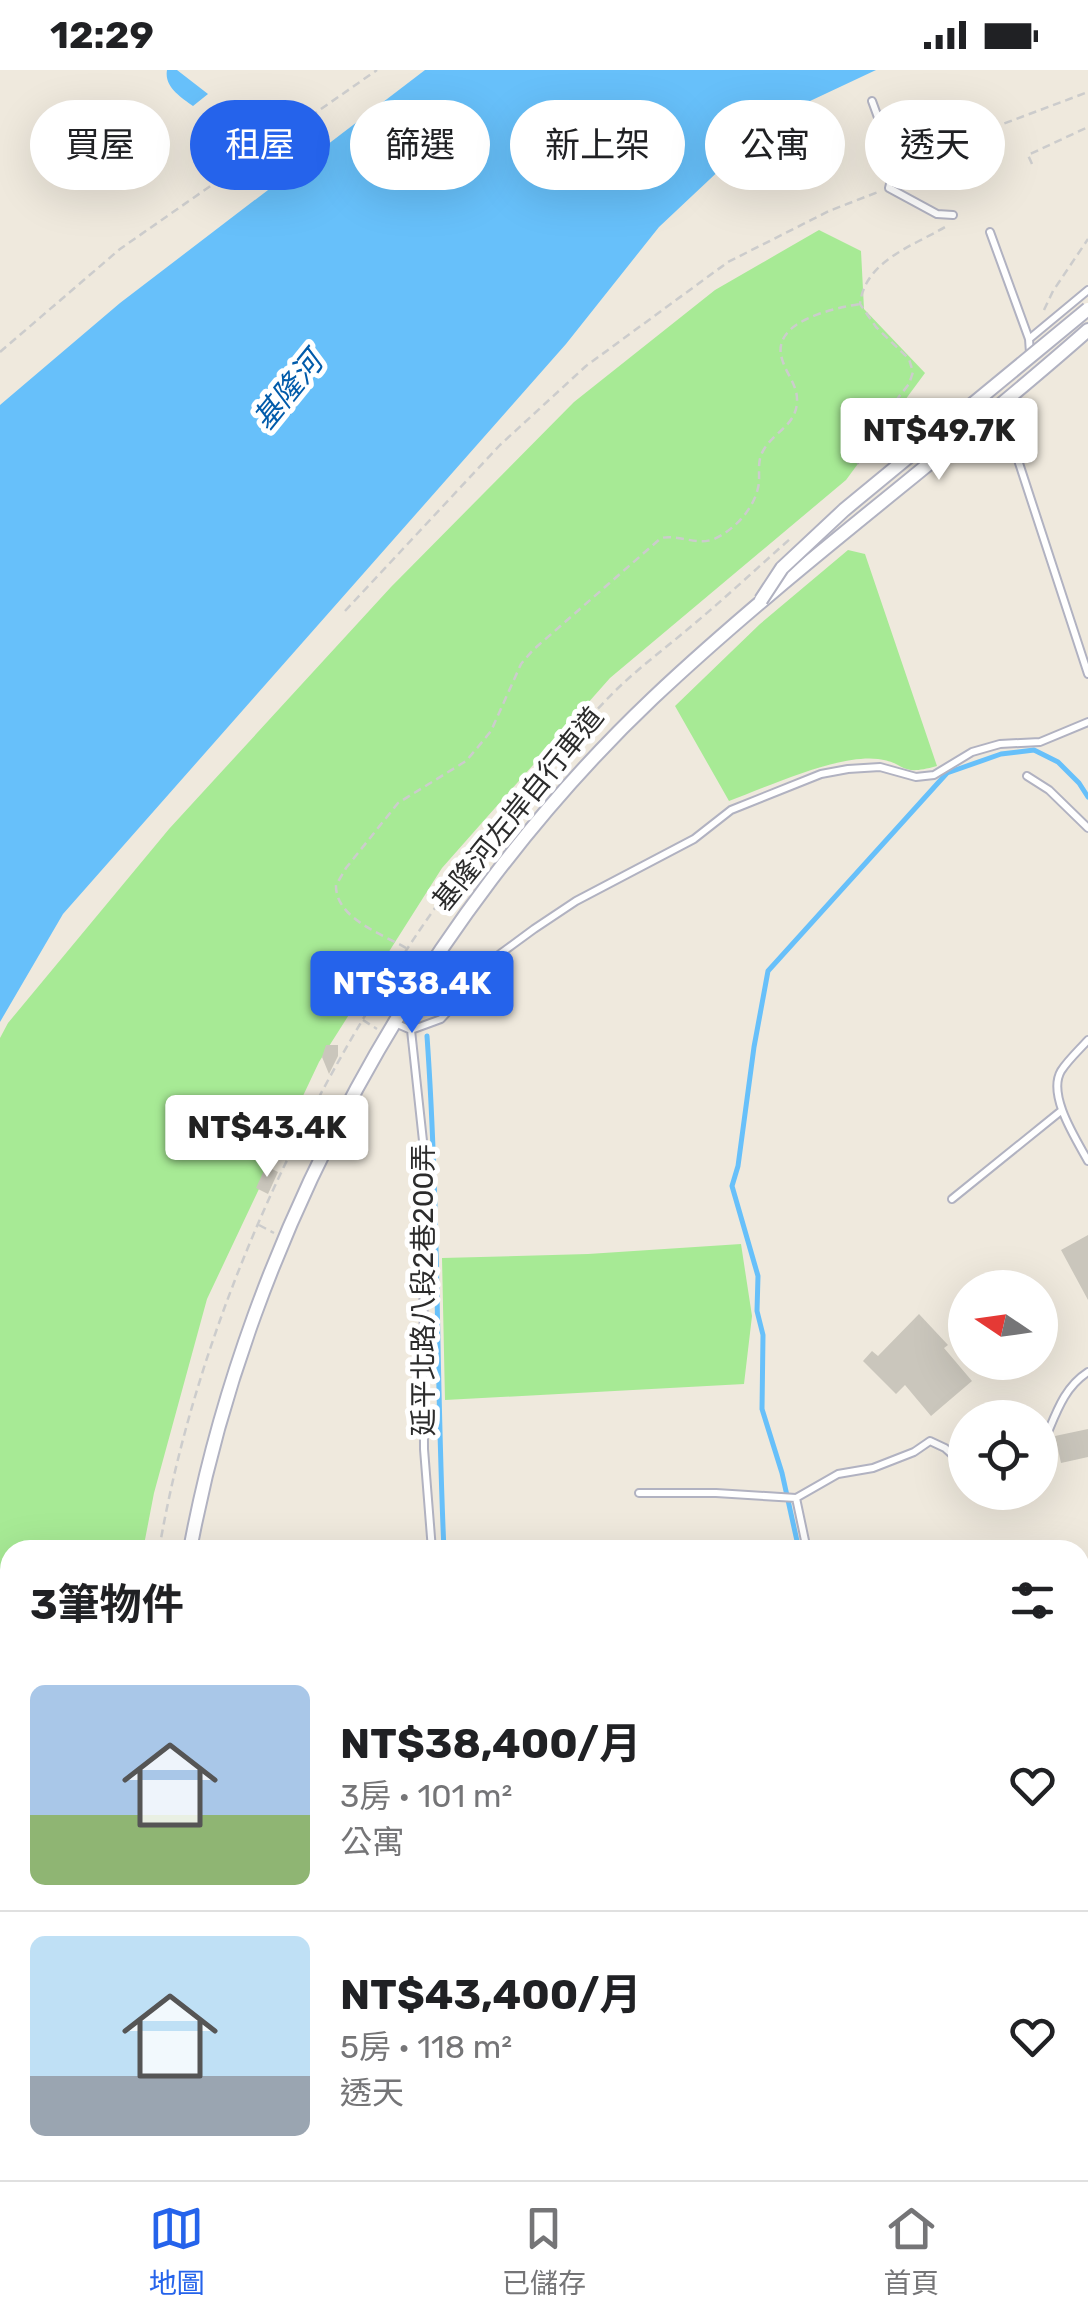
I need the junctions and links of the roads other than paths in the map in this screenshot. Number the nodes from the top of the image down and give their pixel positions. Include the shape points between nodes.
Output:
1 (893, 190) edge
2 (953, 218) road end
3 (990, 232) dead end
4 (1088, 290) edge
5 (1088, 309) edge
6 (1088, 330) edge
7 (1029, 339) junction
8 (1000, 404) junction
9 (988, 414) junction
10 (761, 600) junction
11 (1088, 674) edge
12 (1088, 722) edge
13 (1027, 776) dead end
14 (1088, 828) edge
15 (395, 1023) junction
16 (412, 1030) junction
17 (1088, 1040) edge
18 (1061, 1111) junction
19 (1088, 1161) edge
20 (952, 1199) dead end
21 (1088, 1372) edge
22 (1058, 1412) edge
23 (948, 1451) edge
24 (639, 1494) dead end
25 (796, 1498) junction
26 (192, 1540) edge
27 (431, 1540) edge
28 (805, 1540) edge

1 - 2 lane
3 - 7 lane
4 - 7 lane
5 - 10 street, bridge via 886,473 782,568
6 - 8 street
7 - 9 lane via 1032,351 983,399
8 - 9 street
8 - 11 lane
9 - 10 street
10 - 15 street via 579,774 451,934
12 - 16 lane via 1040,742 972,752 934,776 848,769 731,810 534,929 500,954 442,1019
13 - 14 lane
15 - 16 lane
15 - 26 street via 325,1148 285,1238 217,1432
16 - 27 lane, 延平北路八段2巷200弄 via 422,1140 424,1449
17 - 18 lane via 1059,1073
18 - 19 lane
18 - 20 lane
21 - 22 lane via 1062,1396
23 - 25 lane via 930,1441 873,1468 838,1474
24 - 25 lane
25 - 28 lane

